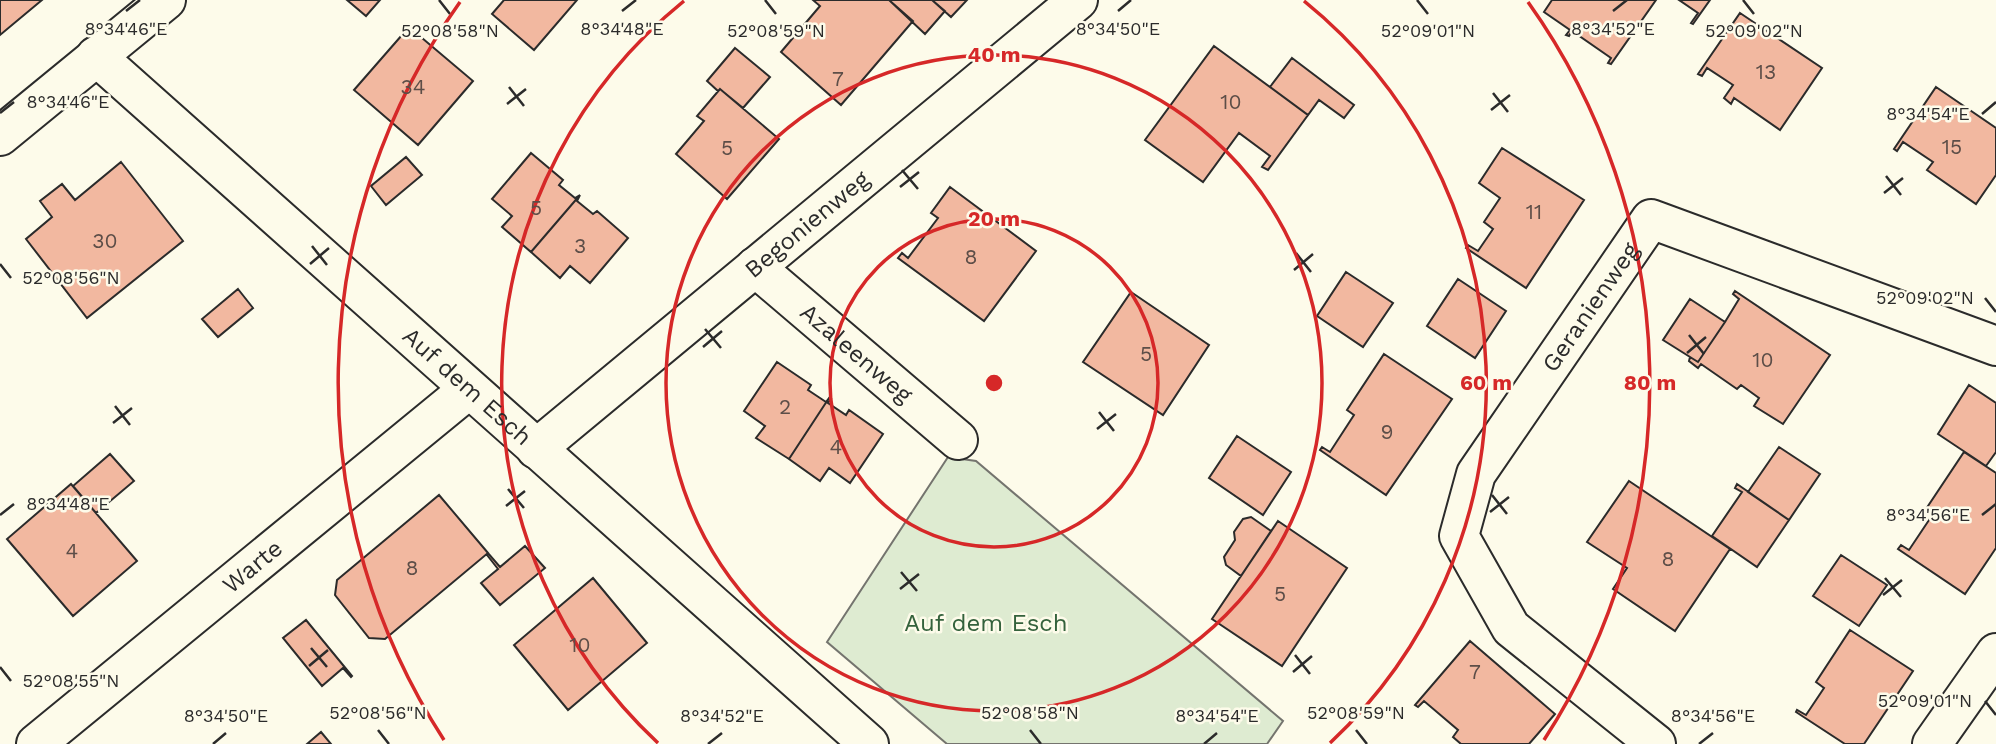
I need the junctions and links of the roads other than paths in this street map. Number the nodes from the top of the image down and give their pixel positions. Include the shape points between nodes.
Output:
1 (166, 0) edge
2 (1078, 0) edge
3 (96, 56) junction
4 (0, 136) edge
5 (755, 267) junction
6 (1996, 346) edge
7 (469, 389) junction
8 (958, 440) dead end
9 (536, 449) junction
10 (1996, 653) edge
11 (36, 744) edge
12 (869, 744) edge
13 (1656, 744) edge
14 (1932, 744) edge

1 - 3 street
2 - 5 street, Begonienweg
3 - 4 street
3 - 7 street, Auf dem Esch
5 - 8 street, Azaleenweg
5 - 9 street, Begonienweg
6 - 13 street, Geranienweg via 1651,219 1476,474 1459,536 1511,628
7 - 9 street, Auf dem Esch
7 - 11 street, Warte
9 - 12 street, Auf dem Esch
10 - 14 street

